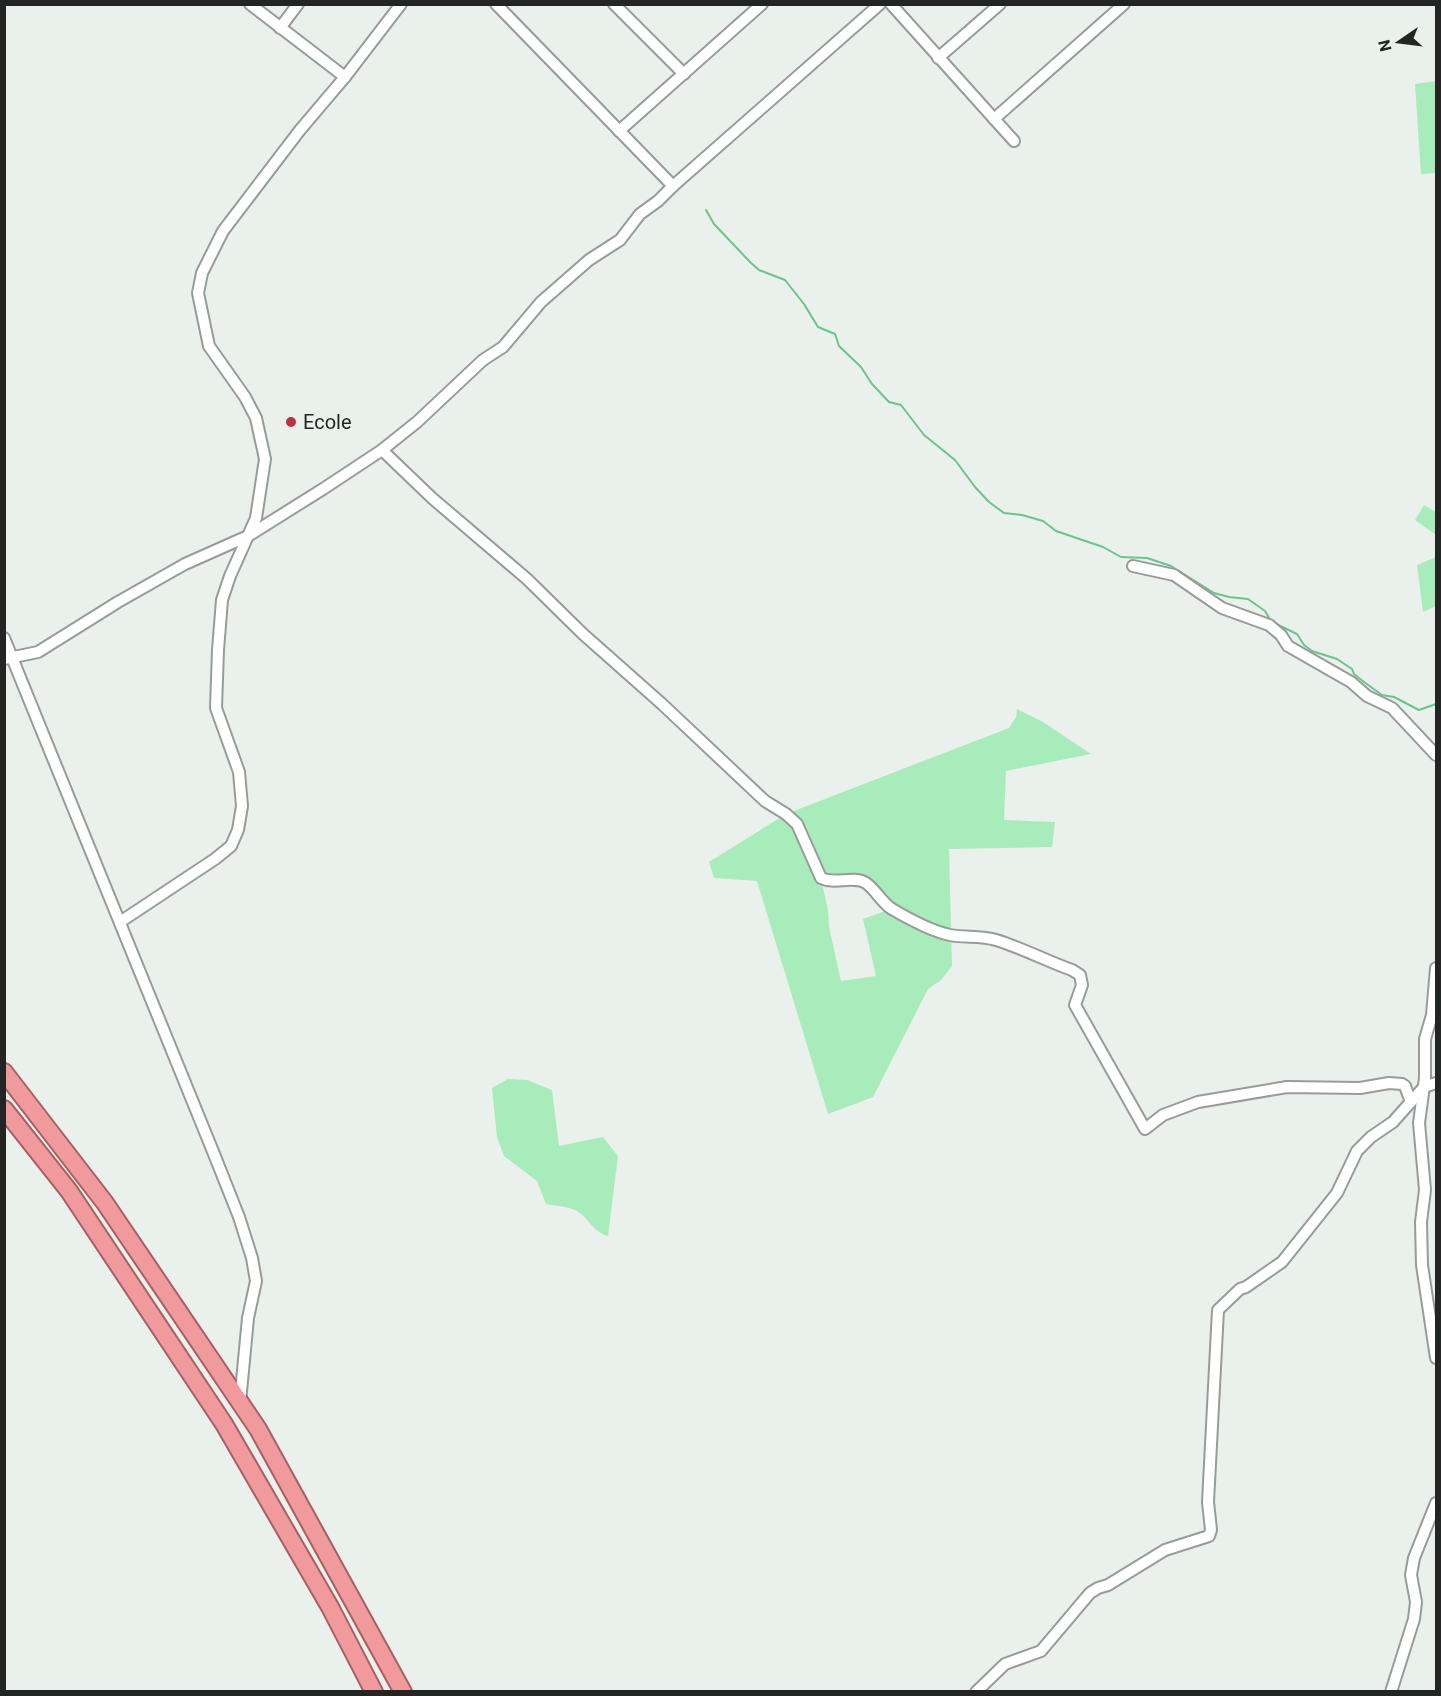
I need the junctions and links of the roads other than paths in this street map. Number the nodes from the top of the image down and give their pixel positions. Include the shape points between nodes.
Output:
1 (250, 4) edge
2 (298, 4) edge
3 (401, 4) edge
4 (496, 4) edge
5 (614, 4) edge
6 (762, 4) edge
7 (880, 4) edge
8 (891, 4) edge
9 (1124, 4) edge
10 (998, 5) edge
11 (280, 28) junction
12 (938, 58) junction
13 (684, 74) junction
14 (345, 76) junction
15 (994, 119) junction
16 (620, 131) junction
17 (1014, 141) dead end
18 (673, 186) junction
19 (382, 450) junction
20 (248, 536) junction
21 (1133, 566) dead end
22 (4, 638) edge
23 (8, 658) edge
24 (1437, 754) edge
25 (120, 922) junction
26 (1437, 968) edge
27 (4, 1072) edge
28 (1437, 1083) edge
29 (1424, 1087) junction
30 (1411, 1102) junction
31 (4, 1109) edge
32 (1437, 1358) edge
33 (240, 1402) junction
34 (1437, 1503) edge
35 (374, 1692) edge
36 (403, 1692) edge
37 (976, 1692) edge
38 (1391, 1692) edge

1 - 11 street
2 - 11 street
3 - 14 street
4 - 16 street
5 - 13 street
6 - 13 street
7 - 18 street
8 - 12 street
9 - 15 street
10 - 12 street
11 - 14 street
12 - 15 street
13 - 16 street
14 - 20 street via 223,231 202,273 198,293 209,346 256,418 265,459 256,518
15 - 17 street
16 - 18 street
18 - 19 street via 640,214 620,240 589,260 541,302 503,347 483,360
19 - 20 street
19 - 30 street via 765,801 797,824 821,878 828,882 859,881 892,909 927,926 950,935 996,939 1080,975 1082,985 1075,1005 1145,1129 1163,1115 1198,1102 1287,1087 1360,1088 1396,1083 1405,1086
20 - 23 street via 185,564 38,652
20 - 25 street via 222,600 215,694 216,708 239,772 242,806 238,830 231,846 215,859
21 - 24 street via 1174,575 1222,608 1269,625 1288,646 1392,708
22 - 23 street
23 - 25 street
25 - 33 street via 252,1258 256,1281 248,1317
26 - 29 street via 1432,1016 1425,1039
27 - 33 highway via 105,1203
28 - 29 street
29 - 30 street
29 - 32 street via 1419,1123 1425,1190 1422,1265
30 - 37 street via 1357,1151 1337,1193 1282,1262 1240,1288 1218,1310 1209,1536 1165,1550 1090,1593 1041,1651 1005,1664
31 - 35 highway via 69,1191 224,1424 330,1607
33 - 36 highway
34 - 38 street via 1414,1558 1414,1619

